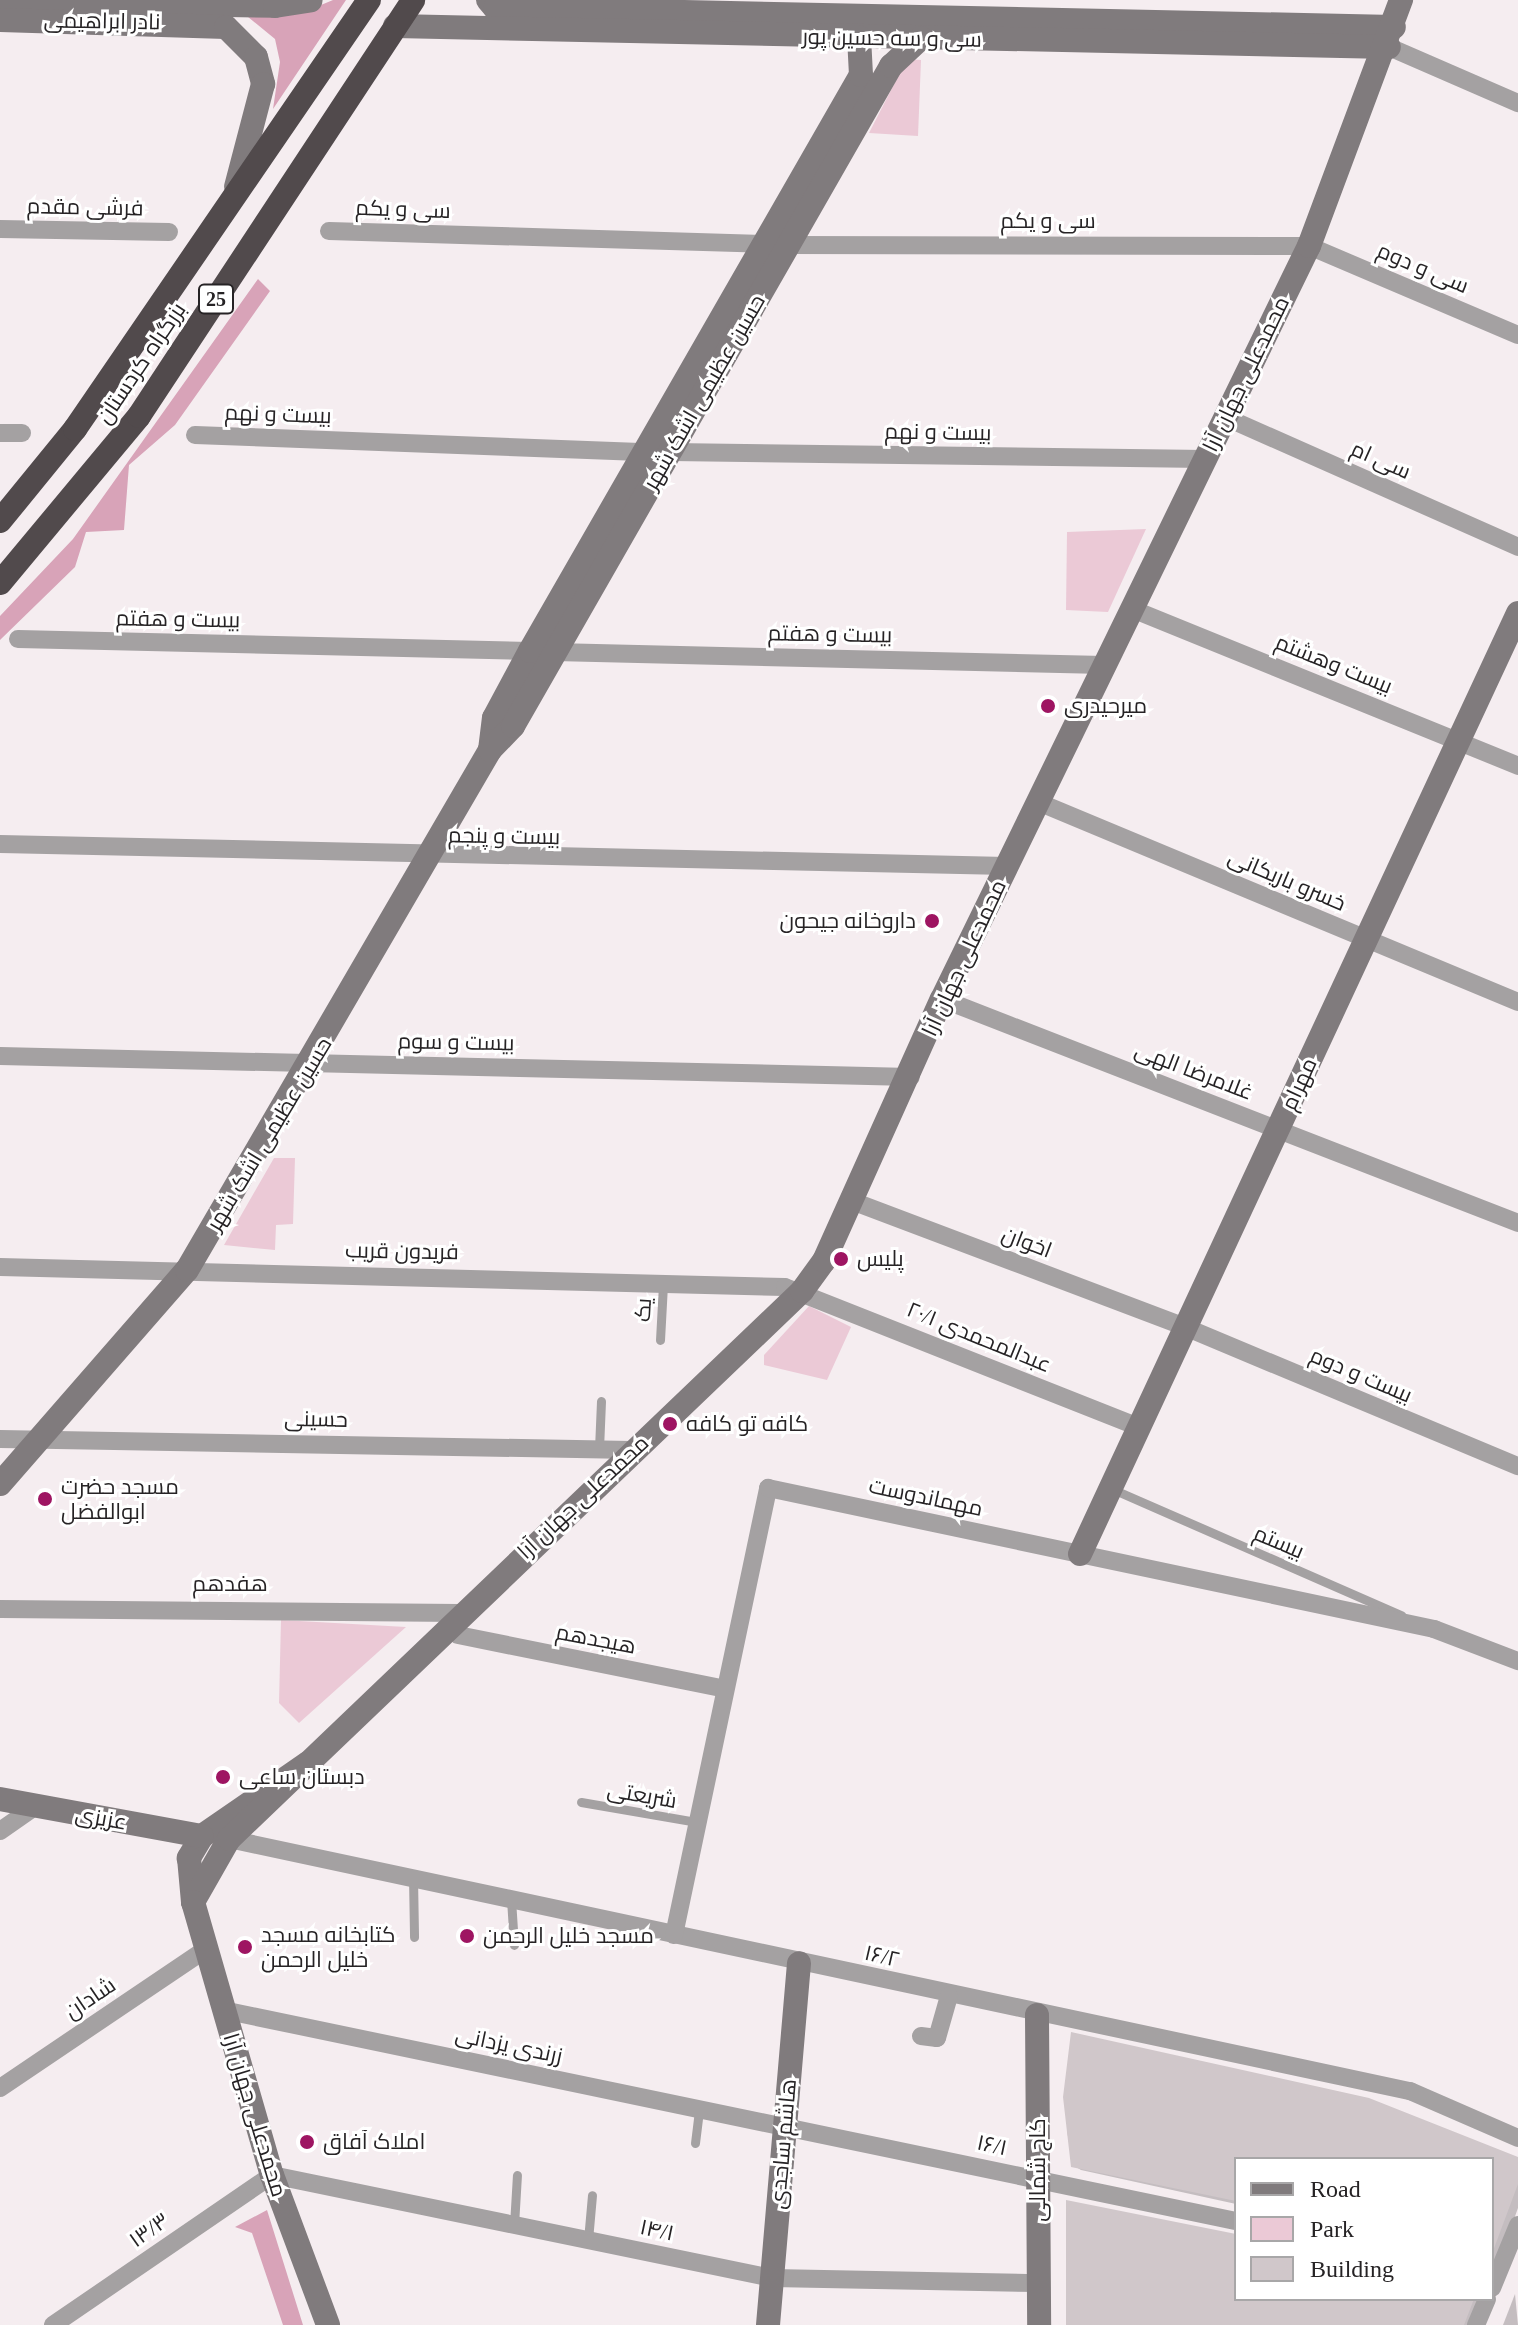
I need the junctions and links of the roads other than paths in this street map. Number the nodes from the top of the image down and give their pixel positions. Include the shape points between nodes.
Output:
1 (311, 0) edge
2 (369, 0) edge
3 (413, 0) edge
4 (488, 0) edge
5 (1401, 0) edge
6 (0, 1) edge
7 (35, 7) edge
8 (897, 8) edge
9 (935, 9) edge
10 (0, 20) edge
11 (395, 26) junction
12 (859, 37) junction
13 (1392, 37) junction
14 (921, 38) junction
15 (1518, 103) edge
16 (236, 187) junction
17 (0, 229) edge
18 (329, 231) dead end
19 (169, 232) dead end
20 (763, 244) junction
21 (788, 245) junction
22 (1309, 246) junction
23 (1518, 335) edge
24 (1225, 417) junction
25 (0, 433) edge
26 (22, 433) dead end
27 (195, 435) dead end
28 (659, 452) junction
29 (1205, 459) junction
30 (0, 521) edge
31 (1518, 547) edge
32 (0, 583) edge
33 (1132, 609) junction
34 (1518, 613) edge
35 (18, 639) dead end
36 (542, 652) junction
37 (1104, 665) junction
38 (1459, 740) junction
39 (1518, 766) edge
40 (1038, 802) junction
41 (0, 844) edge
42 (427, 859) junction
43 (1007, 866) junction
44 (1366, 939) junction
45 (942, 999) junction
46 (1518, 1002) edge
47 (0, 1056) edge
48 (312, 1062) junction
49 (911, 1077) junction
50 (1278, 1129) junction
51 (852, 1201) junction
52 (1518, 1223) edge
53 (0, 1267) edge
54 (187, 1270) junction
55 (663, 1280) junction
56 (802, 1291) junction
57 (1185, 1327) junction
58 (660, 1340) dead end
59 (601, 1401) dead end
60 (1138, 1427) junction
61 (0, 1439) edge
62 (40, 1439) junction
63 (599, 1450) junction
64 (631, 1450) junction
65 (1518, 1466) edge
66 (0, 1484) edge
67 (1110, 1488) junction
68 (1080, 1554) junction
69 (0, 1609) edge
70 (459, 1624) junction
71 (1434, 1629) junction
72 (1518, 1661) edge
73 (725, 1689) junction
74 (308, 1763) junction
75 (0, 1799) edge
76 (581, 1802) dead end
77 (36, 1806) junction
78 (697, 1822) junction
79 (0, 1831) edge
80 (202, 1836) junction
81 (229, 1839) junction
82 (413, 1877) junction
83 (511, 1899) junction
84 (193, 1902) junction
85 (674, 1935) junction
86 (414, 1937) dead end
87 (514, 1945) dead end
88 (206, 1949) junction
89 (799, 1963) junction
90 (949, 1996) junction
91 (223, 2010) junction
92 (1037, 2015) junction
93 (921, 2036) dead end
94 (0, 2088) edge
95 (699, 2109) junction
96 (785, 2127) junction
97 (1518, 2138) edge
98 (695, 2143) dead end
99 (272, 2175) junction
100 (517, 2175) dead end
101 (1038, 2179) junction
102 (592, 2195) dead end
103 (1234, 2221) edge
104 (514, 2225) junction
105 (1517, 2231) edge
106 (588, 2240) junction
107 (772, 2278) junction
108 (1494, 2279) edge
109 (1039, 2283) junction
110 (1486, 2301) edge
111 (53, 2325) edge
112 (328, 2325) edge
113 (768, 2325) edge
114 (1039, 2325) edge
115 (1476, 2325) edge

1 - 7 street, نادر ابراهیمی
2 - 16 highway, بزرگراه کردستان / 25
3 - 11 highway, بزرگراه کردستان / 25
4 - 8 street, سی و سه حسین پور via 495,8
5 - 13 street, محمدعلی جهان آرا
6 - 7 street, نادر ابراهیمی
7 - 10 street, نادر ابراهیمی
7 - 16 street, نادر ابراهیمی via 204,23 244,41 263,84
8 - 9 street, سی و سه حسین پور
9 - 13 street, سی و سه حسین پور
11 - 12 street, سی و سه حسین پور
11 - 32 highway, بزرگراه کردستان / 25 via 139,416
12 - 14 street, سی و سه حسین پور
12 - 20 street, حسین عظیمی اشک شهر via 861,75
13 - 14 street, سی و سه حسین پور
13 - 15 street
13 - 22 street, محمدعلی جهان آرا
14 - 21 street, حسین عظیمی اشک شهر via 891,66
16 - 30 highway, بزرگراه کردستان / 25 via 75,429
17 - 19 street, فرشی مقدم
18 - 20 street, سی و یکم
20 - 21 street
20 - 28 street, حسین عظیمی اشک شهر
21 - 22 street, سی و یکم
21 - 28 street, حسین عظیمی اشک شهر
22 - 23 street, سی و دوم
22 - 24 street, محمدعلی جهان آرا
24 - 29 street, محمدعلی جهان آرا
24 - 31 street, سی ام
25 - 26 street
27 - 28 street, بیست و نهم
28 - 29 street, بیست و نهم
28 - 36 street, حسین عظیمی اشک شهر
29 - 33 street, محمدعلی جهان آرا
33 - 37 street, محمدعلی جهان آرا
33 - 38 street, بیست وهشتم
34 - 38 street, مهرام
35 - 36 street, بیست و هفتم
36 - 37 street, بیست و هفتم
36 - 42 street, حسین عظیمی اشک شهر via 513,726 490,750
37 - 40 street, محمدعلی جهان آرا
38 - 39 street, بیست وهشتم
38 - 44 street, مهرام
40 - 43 street, محمدعلی جهان آرا
40 - 44 street, خسرو باریکانی
41 - 42 street, بیست و پنجم
42 - 43 street, بیست و پنجم
42 - 48 street, حسین عظیمی اشک شهر
43 - 45 street, محمدعلی جهان آرا
44 - 46 street, خسرو باریکانی
44 - 50 street, مهرام
45 - 49 street, محمدعلی جهان آرا
45 - 50 street, غلامرضا الهی
47 - 48 street, بیست و سوم
48 - 49 street, بیست و سوم
48 - 54 street, حسین عظیمی اشک شهر
49 - 51 street, محمدعلی جهان آرا
50 - 52 street, غلامرضا الهی
50 - 57 street, مهرام
51 - 56 street, محمدعلی جهان آرا
51 - 57 street, اخوان
53 - 54 street, فریدون قریب
54 - 55 street, فریدون قریب
54 - 62 street, حسین عظیمی اشک شهر
55 - 56 street, فریدون قریب
55 - 58 lane, یک
56 - 60 street, عبدالمحمدی ۲۰/۱
56 - 64 street, محمدعلی جهان آرا
57 - 60 street, مهرام
57 - 65 street, بیست و دوم
59 - 63 lane
60 - 67 street, مهرام
61 - 62 street, حسینی
62 - 63 street, حسینی
62 - 66 street, حسین عظیمی اشک شهر
63 - 64 street, حسینی
64 - 70 street, محمدعلی جهان آرا
67 - 68 street, مهرام
67 - 71 lane, بیستم
68 - 71 street, مهماندوست
68 - 73 street, مهماندوست via 768,1488
69 - 70 street, هفدهم
70 - 73 street, هیجدهم
70 - 74 street, محمدعلی جهان آرا
71 - 72 street, مهماندوست
73 - 78 street, مهماندوست
74 - 80 street
74 - 81 street
75 - 77 street, عزیزی
76 - 78 lane, شریعتی
77 - 79 street
77 - 80 street, عزیزی
78 - 85 street, مهماندوست
80 - 84 street, محمدعلی جهان آرا via 189,1858
81 - 82 street, ۱۶/۲
81 - 84 street
82 - 83 street, ۱۶/۲
82 - 86 lane
83 - 85 street, ۱۶/۲
83 - 87 lane
84 - 88 street, محمدعلی جهان آرا
85 - 89 street, ۱۶/۲
88 - 91 street, محمدعلی جهان آرا
88 - 94 street, شادان
89 - 90 street, ۱۶/۲
89 - 96 street, هاشم ساجدی
90 - 92 street, ۱۶/۲
90 - 93 street via 937,2038
91 - 95 street, زرندی یزدانی
91 - 99 street, محمدعلی جهان آرا
92 - 97 street, ۱۶/۲ via 1410,2091
92 - 101 street, کاج شمالی
95 - 96 street, زرندی یزدانی
95 - 98 lane
96 - 101 street, ۱۶/۱
96 - 107 street, هاشم ساجدی
99 - 104 street, ۱۴/۱
99 - 111 street, ۱۳/۳
99 - 112 street, محمدعلی جهان آرا
100 - 104 lane
101 - 103 street, ۱۶/۱
101 - 109 street, کاج شمالی
102 - 106 lane
104 - 106 street, ۱۴/۱
105 - 108 street
106 - 107 street, ۱۴/۱
107 - 109 street, ۱۴/۱
107 - 113 street, هاشم ساجدی
109 - 114 street, کاج شمالی
110 - 115 street

